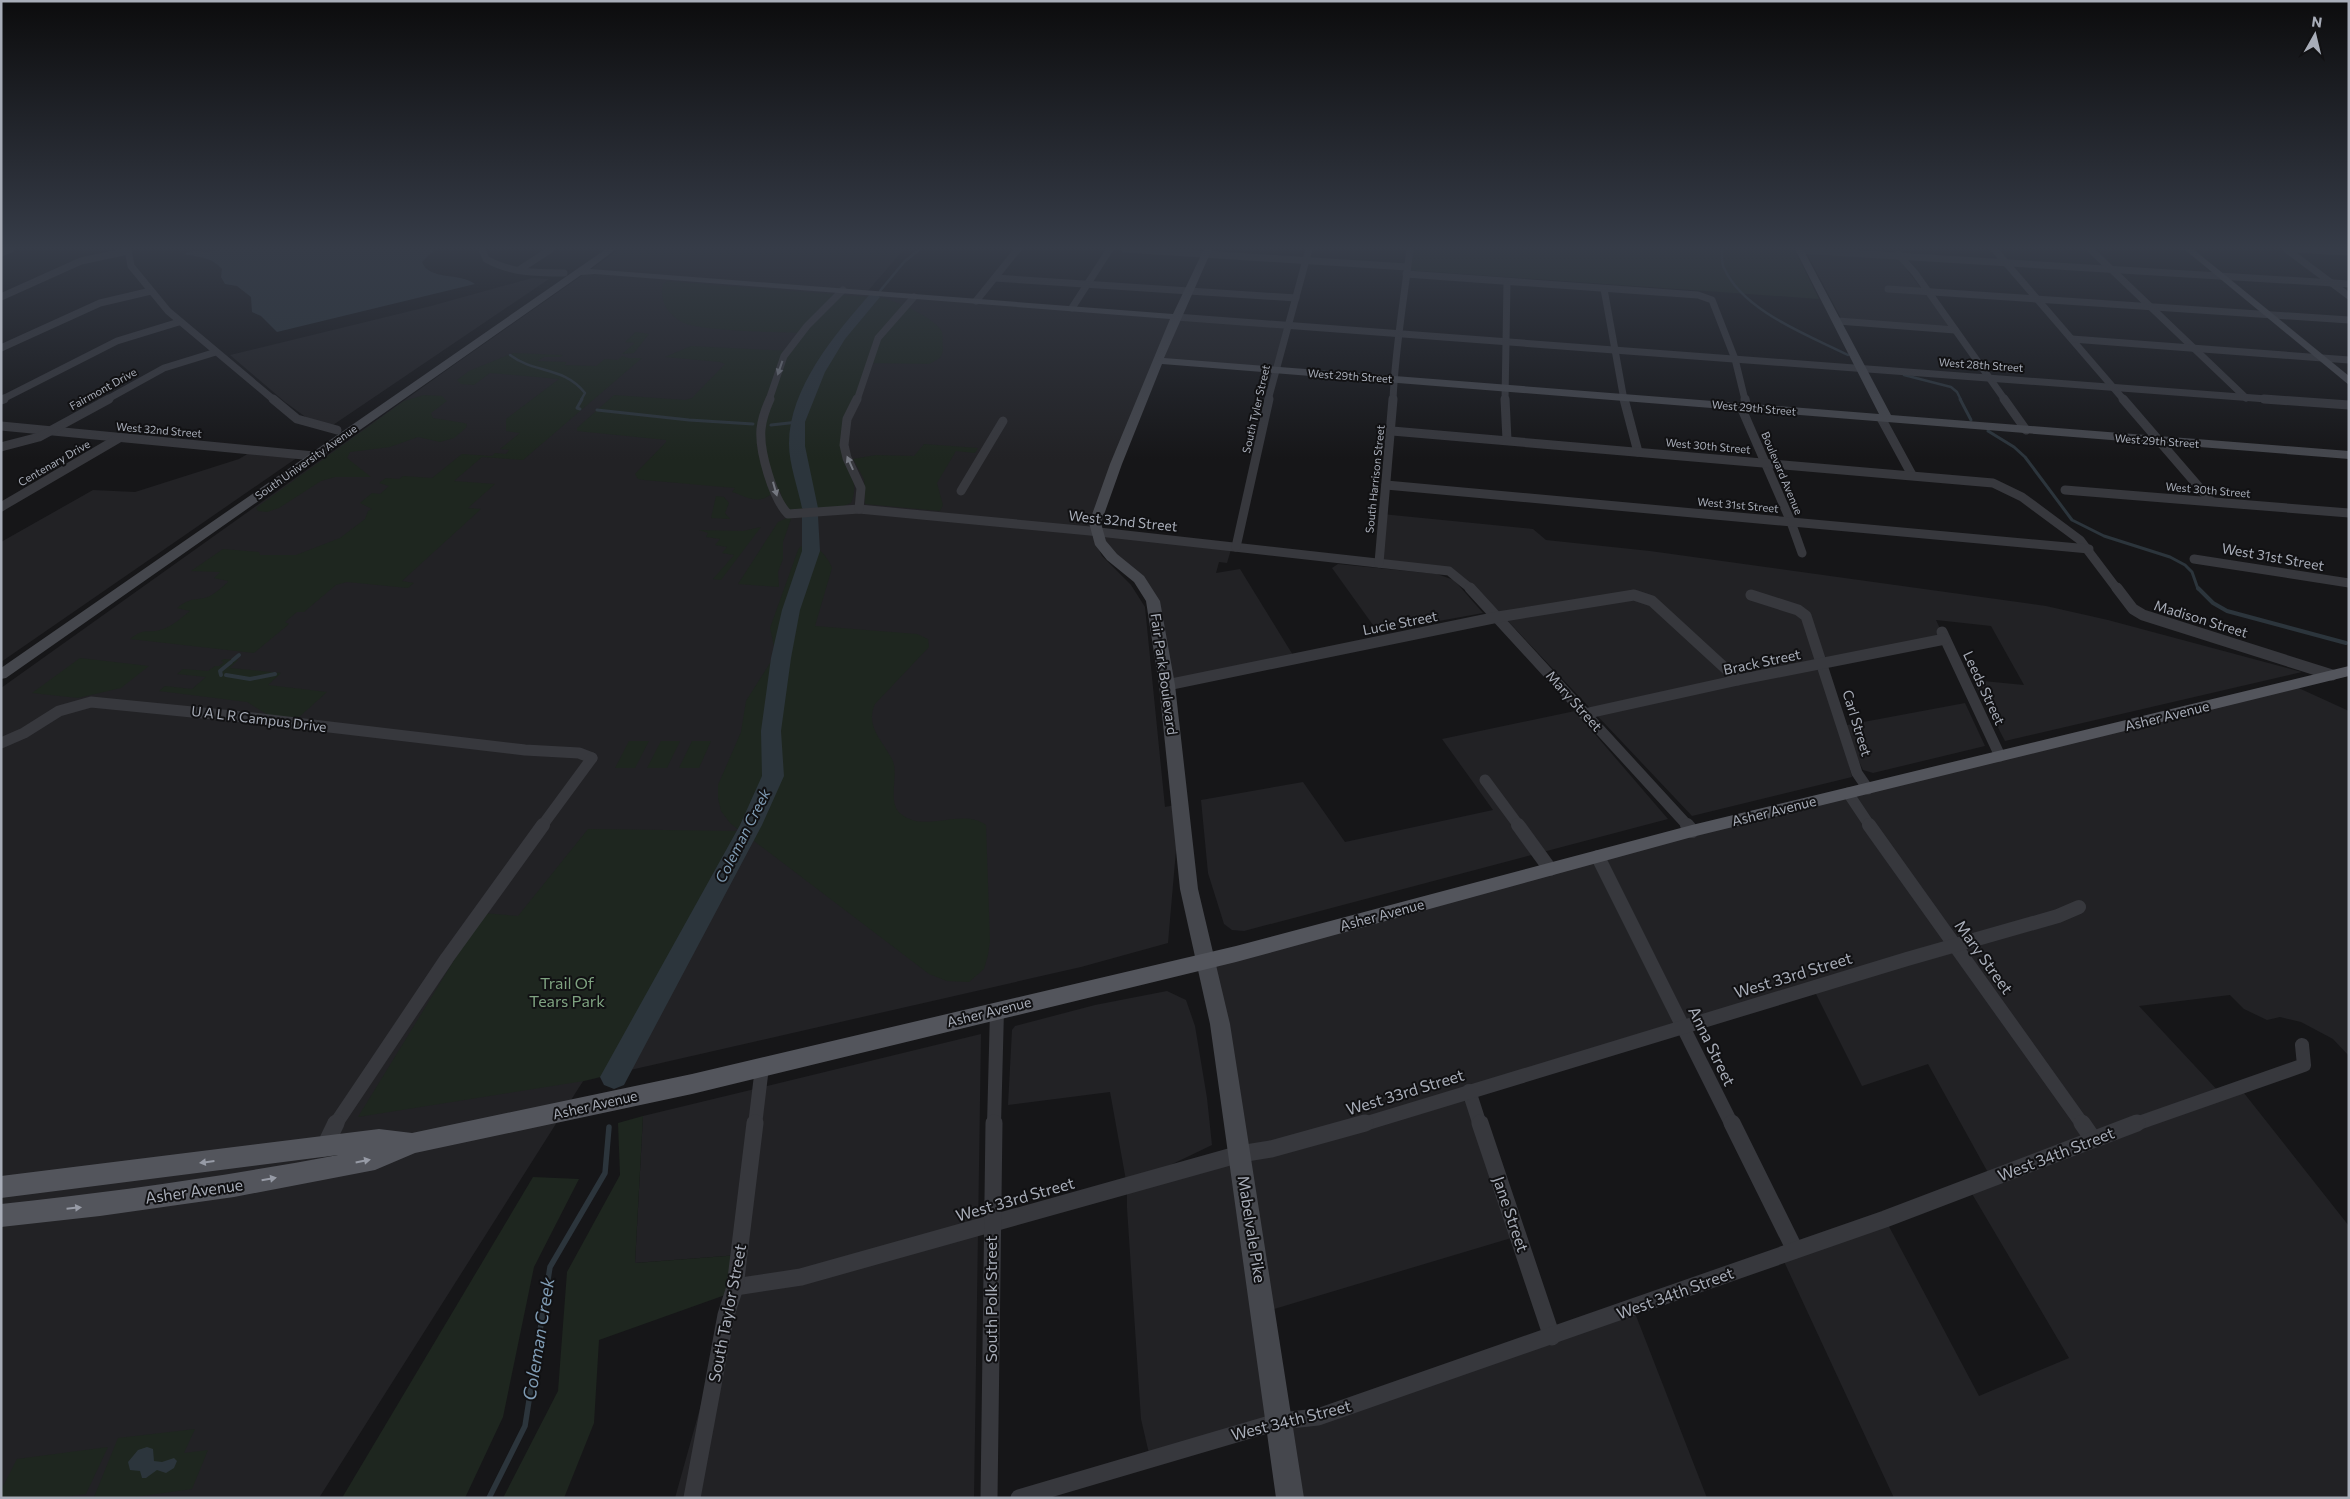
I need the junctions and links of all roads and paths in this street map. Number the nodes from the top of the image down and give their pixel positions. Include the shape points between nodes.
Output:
1 (65, 319) edge
2 (176, 319) edge
3 (498, 319) edge
4 (509, 319) edge
5 (814, 319) edge
6 (895, 319) edge
7 (1175, 319) edge
8 (1203, 319) edge
9 (1290, 319) edge
10 (1402, 319) edge
11 (1507, 319) edge
12 (1610, 319) edge
13 (1721, 319) edge
14 (1947, 319) edge
15 (2054, 319) edge
16 (2165, 319) edge
17 (2272, 319) edge
18 (2335, 319) edge
19 (2349, 320) edge
20 (1838, 321) joint
21 (179, 322) junction
22 (1288, 325) junction
23 (1955, 330) junction
24 (1400, 333) junction
25 (2072, 339) junction
26 (1507, 342) junction
27 (1, 348) edge
28 (2196, 349) junction
29 (1616, 350) junction
30 (216, 352) junction
31 (2318, 357) junction
32 (1735, 359) junction
33 (2349, 360) edge
34 (1159, 361) junction
35 (1862, 368) junction
36 (1276, 370) junction
37 (1394, 378) junction
38 (1989, 378) junction
39 (2349, 382) edge
40 (2113, 387) junction
41 (1505, 388) junction
42 (1624, 398) junction
43 (2246, 398) junction
44 (1, 400) edge
45 (2349, 405) edge
46 (1741, 407) junction
47 (1882, 418) junction
48 (1003, 422) dead end
49 (1, 426) edge
50 (337, 430) junction
51 (2026, 430) junction
52 (50, 431) junction
53 (1392, 432) junction
54 (119, 438) junction
55 (1507, 440) junction
56 (2161, 441) junction
57 (1, 447) edge
58 (1638, 452) junction
59 (308, 455) junction
60 (2349, 455) edge
61 (1766, 463) junction
62 (1912, 475) junction
63 (1386, 485) junction
64 (2065, 490) dead end
65 (962, 491) dead end
66 (2018, 495) joint
67 (2211, 501) junction
68 (1, 507) edge
69 (859, 509) junction
70 (2349, 513) edge
71 (1791, 522) junction
72 (1097, 532) junction
73 (1236, 547) junction
74 (2089, 549) junction
75 (1802, 552) dead end
76 (2194, 559) dead end
77 (1379, 563) junction
78 (1453, 574) joint
79 (2349, 582) edge
80 (1751, 595) dead end
81 (1498, 617) junction
82 (1944, 636) joint
83 (1, 661) edge
84 (1823, 663) junction
85 (2340, 673) edge
86 (1, 675) edge
87 (1738, 680) junction
88 (1167, 685) junction
89 (1584, 714) junction
90 (1, 743) edge
91 (2000, 756) junction
92 (1485, 780) dead end
93 (1868, 789) junction
94 (1848, 793) junction
95 (1692, 831) junction
96 (1598, 857) junction
97 (1550, 869) junction
98 (2079, 907) dead end
99 (1954, 945) junction
100 (1205, 961) junction
101 (997, 1010) junction
102 (1683, 1027) junction
103 (2302, 1045) dead end
104 (762, 1067) junction
105 (1469, 1091) junction
106 (2094, 1139) junction
107 (412, 1143) junction
108 (325, 1146) junction
109 (1240, 1154) junction
110 (316, 1171) junction
111 (1, 1187) edge
112 (1, 1216) edge
113 (992, 1224) junction
114 (1795, 1250) junction
115 (735, 1287) junction
116 (1552, 1337) junction
117 (1280, 1421) junction
118 (692, 1498) edge
119 (989, 1498) edge
120 (1019, 1498) edge
121 (1290, 1498) edge

1 - 27 street
2 - 21 street
3 - 50 street, South University Avenue
4 - 59 street, South University Avenue
5 -> 69 street, West 32nd Street via 784,356 764,412 761,429 763,454 780,506 788,514
69 -> 6 street via 862,488 845,452 847,419 860,394 878,338
7 - 34 street
8 - 22 street, West 28th Street
9 - 22 street, South Tyler Street
10 - 24 street, South Harrison Street
11 - 26 street
12 - 29 street
13 - 32 street, Boulevard Avenue
14 - 23 street
15 - 25 street
16 - 28 street
17 - 31 street
18 - 19 street
20 - 23 street
20 - 35 street
21 - 30 street
21 - 44 street via 117,341
22 - 24 street, West 28th Street
22 - 36 street, South Tyler Street
23 - 38 street
24 - 26 street, West 28th Street
24 - 37 street, South Harrison Street
25 - 28 street
25 - 40 street
26 - 29 street, West 28th Street
26 - 41 street
28 - 31 street
28 - 43 street
29 - 32 street, West 28th Street
29 - 42 street
30 - 50 street via 297,419
30 - 52 street, Fairmont Drive via 164,368
31 - 33 street
31 - 39 street
32 - 35 street, West 28th Street
32 - 46 street, Boulevard Avenue via 1746,404
34 - 36 street, West 29th Street
34 - 72 street via 1096,518
35 - 38 street, West 28th Street
35 - 47 street via 1886,415
36 - 37 street, West 29th Street
36 - 73 street, South Tyler Street
37 - 41 street, West 29th Street
37 - 53 street, South Harrison Street
38 - 40 street, West 28th Street
38 - 51 street
40 - 43 street, West 28th Street
40 - 56 street
41 - 42 street, West 29th Street
41 - 55 street
42 - 46 street, West 29th Street
42 - 58 street
43 - 45 street, West 28th Street
46 - 47 street, West 29th Street
46 - 61 street, Boulevard Avenue
47 - 51 street, West 29th Street
47 - 62 street
48 - 65 street
49 - 52 street, West 32nd Street
50 - 59 street, South University Avenue
51 - 56 street, West 29th Street
52 - 54 street, West 32nd Street
52 - 57 street, Fairmont Drive
53 - 55 street, West 30th Street
53 - 63 street, South Harrison Street
54 - 59 street, West 32nd Street
54 - 68 street, Centenary Drive
55 - 58 street, West 30th Street
56 - 60 street, West 29th Street
56 - 67 street
58 - 61 street, West 30th Street
59 - 83 street, South University Avenue
59 - 86 street, South University Avenue
61 - 62 street, West 30th Street
61 - 71 street, Boulevard Avenue
62 - 66 street, West 30th Street via 1993,483
63 - 71 street, West 31st Street
63 - 77 street, South Harrison Street
64 - 67 street, West 30th Street
66 - 74 street, Madison Street
67 - 70 street, West 30th Street
69 - 72 street, West 32nd Street
71 - 74 street, West 31st Street
71 - 75 street, Boulevard Avenue
72 - 73 street, West 32nd Street
72 - 88 street, Fair Park Boulevard via 1112,558 1140,579 1153,601
73 - 77 street, West 32nd Street
74 - 85 street, Madison Street via 2134,609 2149,618
76 - 79 street, West 31st Street
77 - 78 street, West 32nd Street
78 - 81 street, Mary Street
80 - 84 street, Carl Street via 1802,612
81 - 87 street, Lucie Street via 1613,597 1640,596 1652,601
81 - 88 street, Lucie Street
81 - 89 street, Mary Street
82 - 84 street, Brack Street
82 - 91 street, Leeds Street
84 - 87 street, Brack Street
84 - 93 street, Carl Street via 1855,767
85 - 91 main road, Asher Avenue
87 - 89 street, Brack Street
88 - 100 street, Fair Park Boulevard via 1189,889
89 - 95 street, Mary Street
90 - 108 street, U A L R Campus Drive via 59,711 91,702 525,750 575,759 592,758 447,958 335,1125
91 - 93 main road, Asher Avenue
92 - 97 street
93 - 94 main road, Asher Avenue
94 - 95 main road, Asher Avenue
94 - 99 street, Mary Street
95 - 96 main road, Asher Avenue
96 - 97 main road, Asher Avenue
96 - 102 street, Anna Street
97 - 100 main road, Asher Avenue
98 - 99 street, West 33rd Street via 2058,916
99 - 102 street, West 33rd Street
99 - 106 street, Mary Street
100 - 101 main road, Asher Avenue
100 - 109 street, Mabelvale Pike via 1220,1024
101 - 104 main road, Asher Avenue
101 - 113 street, South Polk Street
102 - 105 street, West 33rd Street
102 - 114 street, Anna Street
103 - 106 street, West 34th Street via 2304,1065
104 - 107 main road, Asher Avenue
104 - 115 street, South Taylor Street
105 - 109 street, West 33rd Street via 1343,1130
105 - 116 street, Jane Street
106 - 114 street, West 34th Street
107 - 108 main road, Asher Avenue via 379,1139
110 -> 107 main road, Asher Avenue via 375,1159
108 - 110 street, U A L R Campus Drive
108 -> 111 main road, Asher Avenue
109 - 113 street, West 33rd Street
109 - 117 street, Mabelvale Pike
112 -> 110 main road, Asher Avenue via 148,1198
113 - 115 street, West 33rd Street via 801,1277
113 - 119 street, South Polk Street
114 - 116 street, West 34th Street
115 - 118 street, South Taylor Street via 726,1315
116 - 117 street, West 34th Street via 1318,1417
117 - 120 street, West 34th Street
117 - 121 street, Mabelvale Pike

